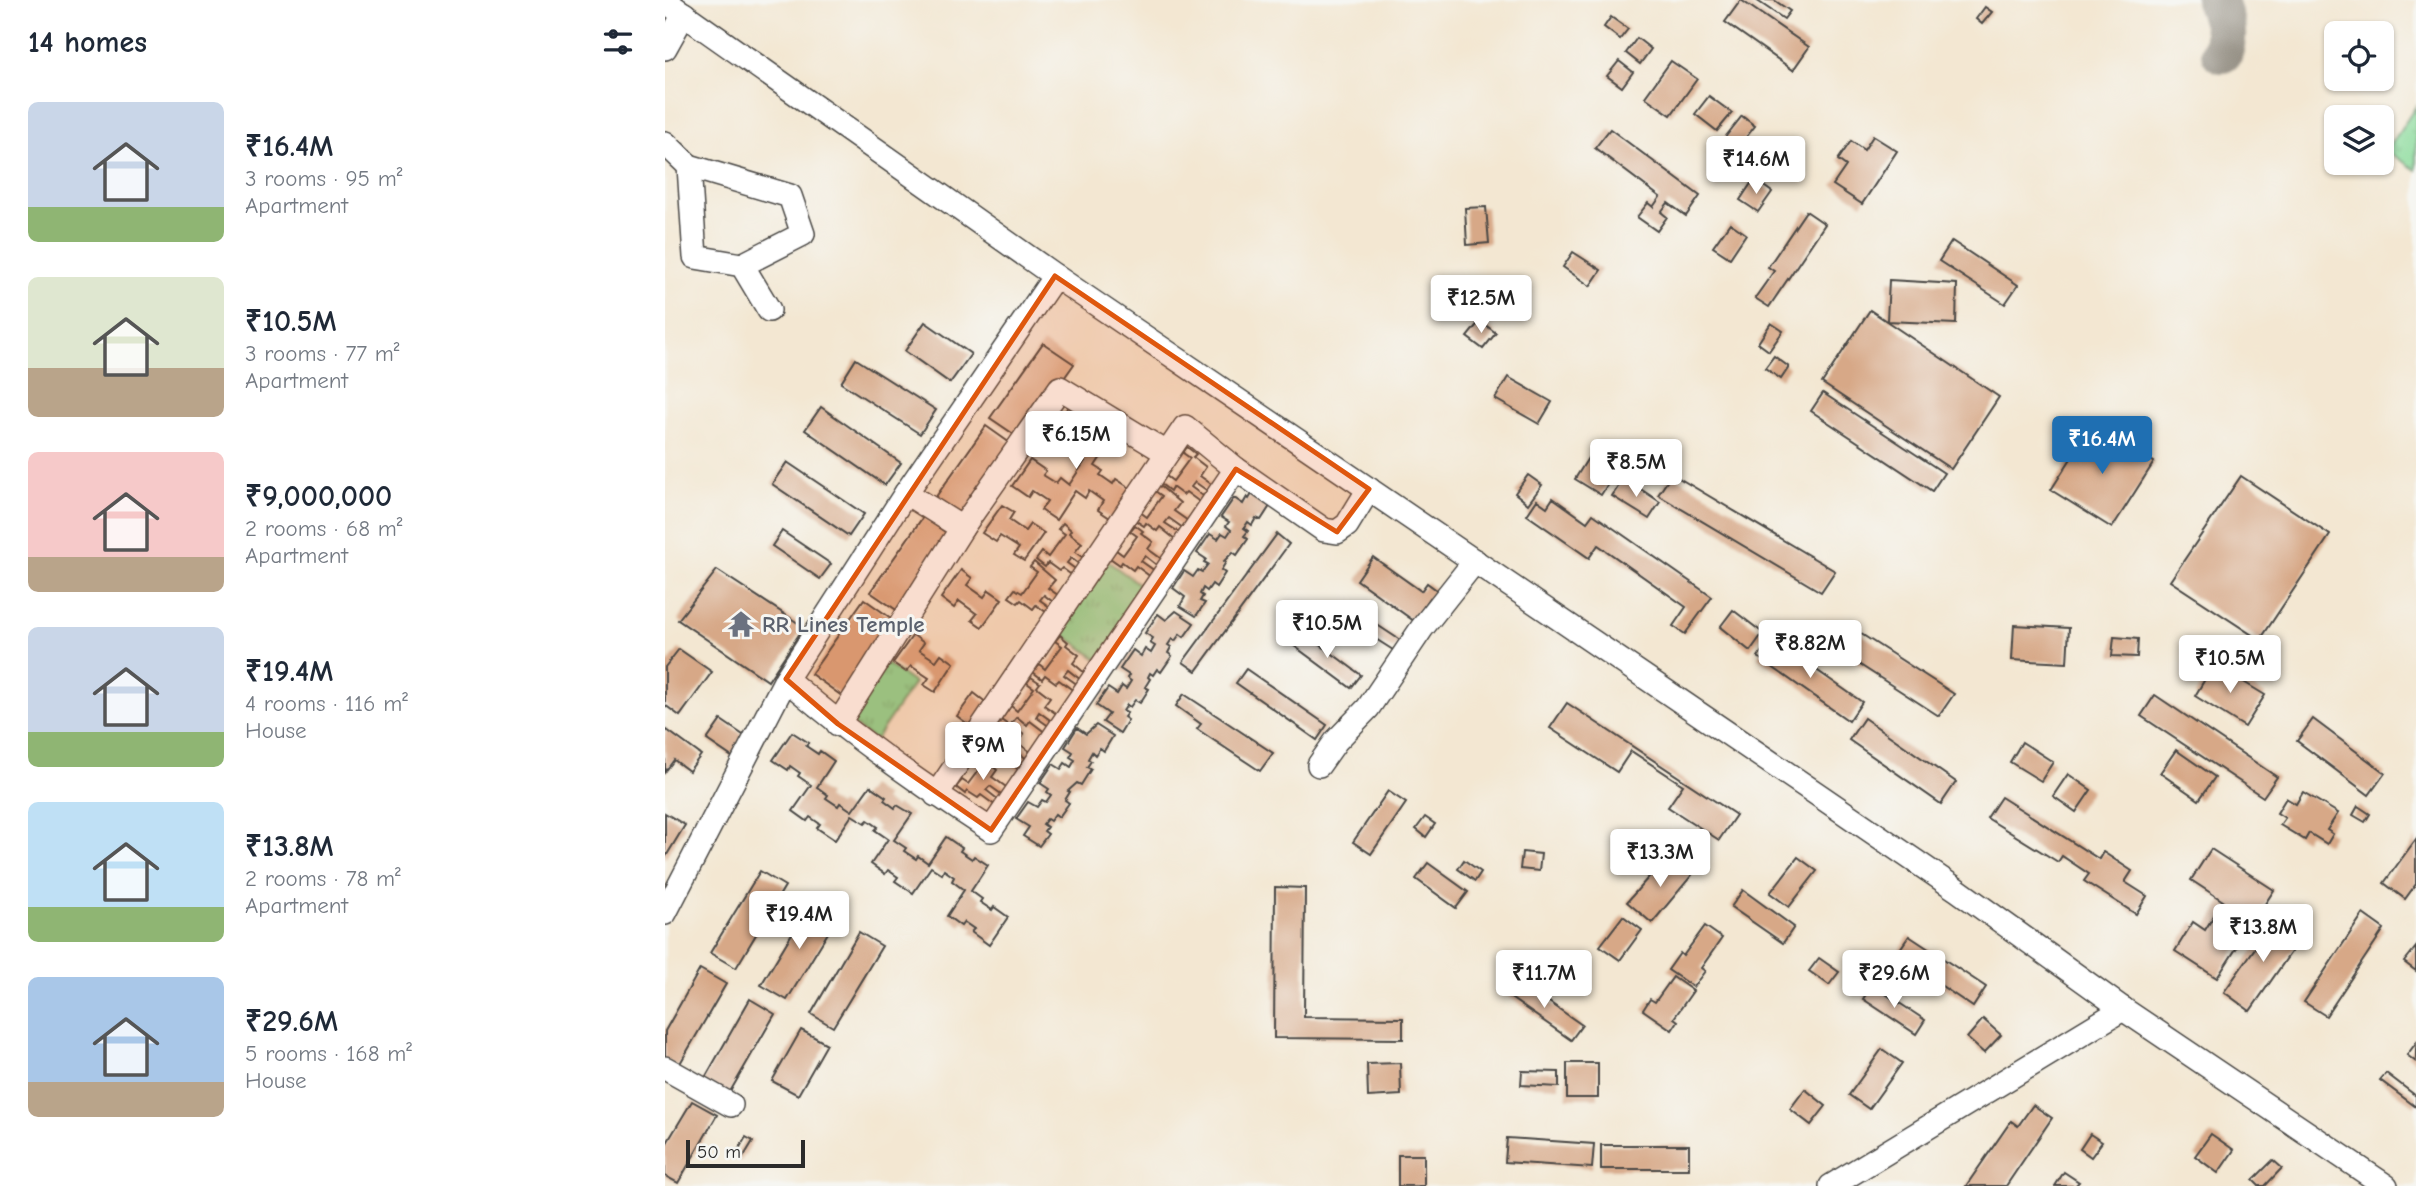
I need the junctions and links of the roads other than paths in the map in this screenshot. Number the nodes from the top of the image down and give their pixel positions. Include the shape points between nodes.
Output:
1 (665, 1) edge
2 (684, 14) junction
3 (665, 48) edge
4 (665, 143) edge
5 (689, 166) junction
6 (742, 265) junction
7 (1055, 276) junction
8 (769, 310) dead end
9 (1167, 453) junction
10 (1236, 470) junction
11 (1369, 489) junction
12 (906, 493) junction
13 (963, 528) junction
14 (1475, 562) junction
15 (786, 680) junction
16 (838, 724) junction
17 (1319, 765) dead end
18 (936, 794) junction
19 (665, 913) edge
20 (2123, 1009) junction
21 (665, 1068) edge
22 (731, 1105) dead end
23 (2372, 1182) edge
24 (1831, 1186) edge

1 - 2 street
2 - 3 street
2 - 7 street
4 - 5 street
5 - 6 street via 695,257
5 - 6 street via 790,196 803,234
6 - 8 street
7 - 11 street
7 - 12 street
9 - 10 street via 1185,427
9 - 13 street via 1061,388
9 - 18 street
10 - 11 street via 1324,530 1337,532
10 - 18 street via 991,830
11 - 14 street
12 - 13 street
12 - 15 street
13 - 16 street
14 - 17 street via 1422,628 1368,708
14 - 20 street via 1956,889
15 - 16 street
15 - 19 street
16 - 18 street
20 - 23 street
20 - 24 street
21 - 22 street

